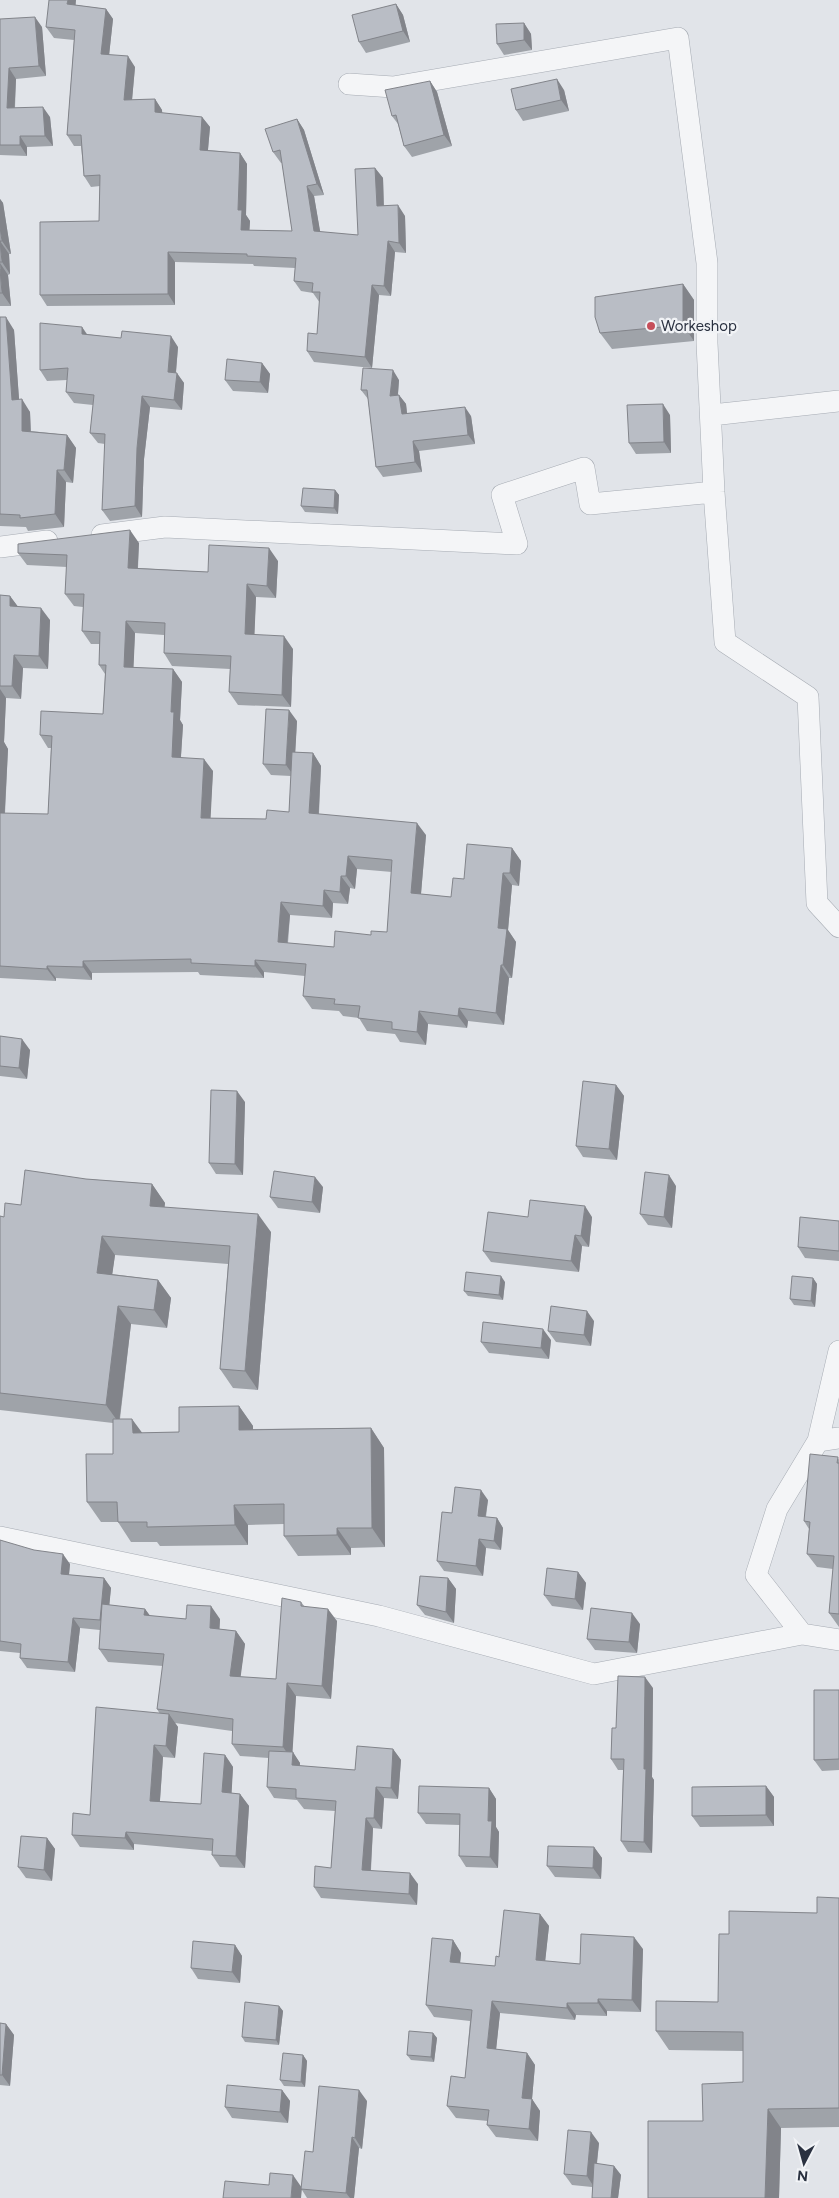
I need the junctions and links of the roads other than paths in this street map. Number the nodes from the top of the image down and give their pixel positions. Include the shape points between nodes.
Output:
1 (350, 84) dead end
2 (839, 401) edge
3 (712, 415) junction
4 (714, 492) junction
5 (0, 547) edge
6 (839, 927) edge
7 (839, 1351) edge
8 (839, 1438) edge
9 (818, 1441) junction
10 (0, 1537) edge
11 (802, 1634) junction
12 (839, 1640) edge

1 - 3 street via 393,87 678,38 707,263 707,343
2 - 3 street
3 - 4 street
4 - 5 street via 590,504 584,468 502,495 517,544 165,527
4 - 6 street via 725,642 808,697 817,903
7 - 9 street
8 - 9 street
9 - 11 street via 777,1509 756,1575
10 - 11 street via 379,1616 594,1674
11 - 12 street

